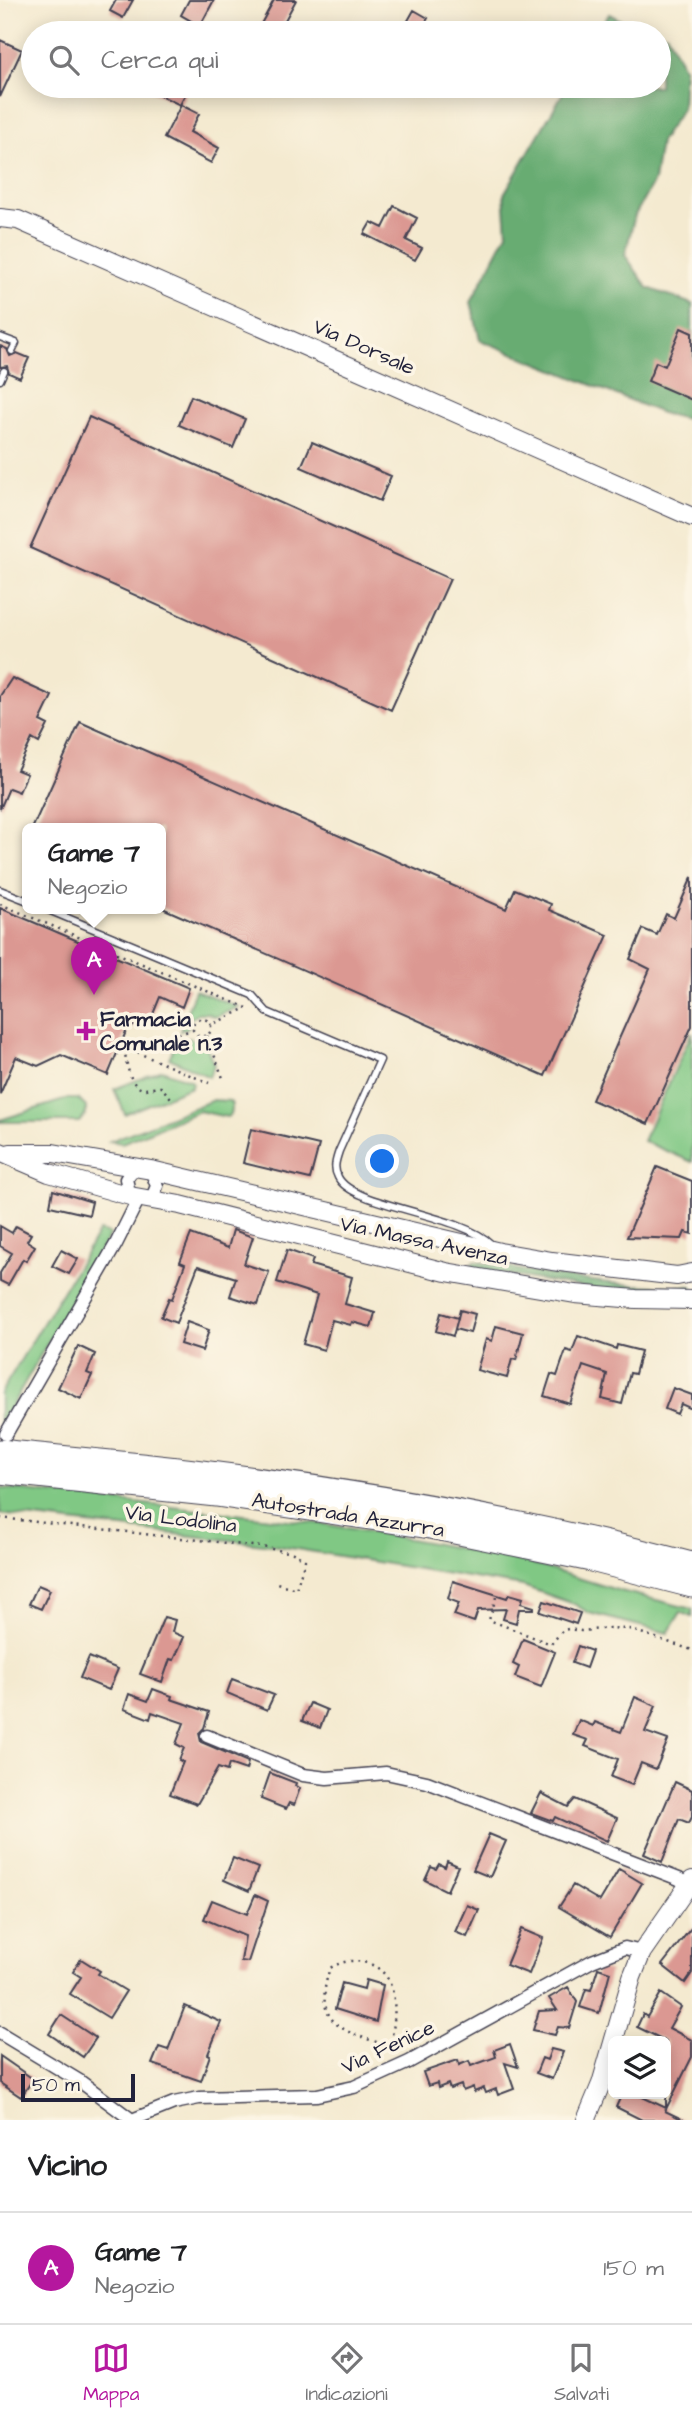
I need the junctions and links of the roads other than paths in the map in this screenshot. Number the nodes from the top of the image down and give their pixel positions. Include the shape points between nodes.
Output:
1 (0, 205) edge
2 (9, 219) edge
3 (0, 337) edge
4 (12, 351) dead end
5 (4, 371) dead end
6 (0, 380) edge
7 (692, 517) edge
8 (0, 890) edge
9 (22, 899) edge
10 (58, 914) edge
11 (1, 1152) edge
12 (143, 1169) junction
13 (140, 1198) junction
14 (500, 1252) junction
15 (446, 1272) junction
16 (687, 1276) edge
17 (692, 1300) edge
18 (692, 1311) edge
19 (6, 1457) edge
20 (593, 1549) junction
21 (692, 1564) edge
22 (692, 1586) edge
23 (207, 1736) dead end
24 (690, 1886) edge
25 (642, 1952) junction
26 (0, 2033) edge
27 (132, 2120) edge
28 (586, 2120) edge

1 - 2 main road, Via Dorsale via 8,209
2 - 7 main road, Via Dorsale
3 - 4 lane via 16,343
5 - 6 lane
8 - 9 lane
10 - 14 lane via 253,995 267,1012 380,1060 339,1151 335,1167 339,1180 363,1197 482,1235
11 - 12 main road, Via Massa Avenza via 53,1153
11 - 13 main road, Via Massa Avenza via 49,1173
12 - 13 street via 157,1186
12 - 13 street via 126,1179
12 - 14 main road, Via Massa Avenza
13 - 15 main road, Via Massa Avenza
13 - 19 street
14 - 16 main road, Via Massa Avenza
15 - 17 main road, Via Massa Avenza via 575,1294
15 - 18 main road via 491,1291 569,1305
19 - 20 highway, Autostrada Azzurra via 243,1478 435,1506
20 - 21 highway, Autostrada Azzurra
20 - 22 highway, Autostrada Azzurra
23 - 24 street via 303,1775 327,1778 386,1773 427,1782
24 - 25 main road
25 - 27 street, Via Fenice via 625,1948 592,1961 372,2081 317,2095 199,2098
25 - 28 main road
26 - 27 street, Via Fenice via 81,2082

